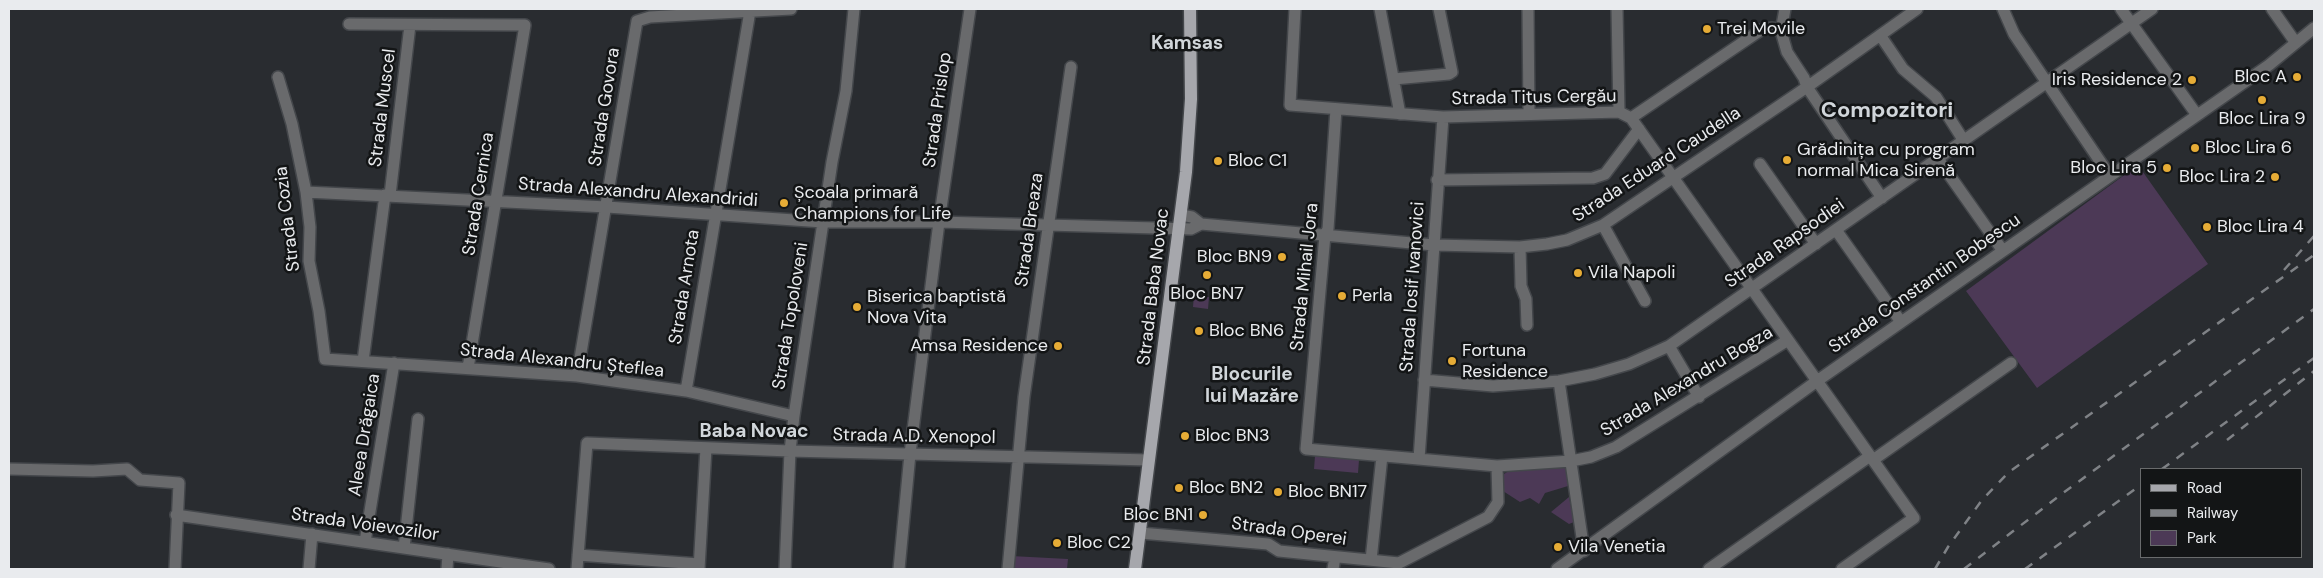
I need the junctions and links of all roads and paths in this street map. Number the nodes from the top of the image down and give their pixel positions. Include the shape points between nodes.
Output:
1 (792, 9) edge
2 (854, 9) edge
3 (970, 9) edge
4 (1190, 9) edge
5 (1295, 9) edge
6 (1380, 9) edge
7 (1439, 9) edge
8 (1528, 9) edge
9 (1617, 9) edge
10 (1784, 9) edge
11 (1917, 9) edge
12 (2003, 9) edge
13 (2121, 9) edge
14 (2152, 9) edge
15 (2272, 9) edge
16 (708, 11) edge
17 (750, 11) junction
18 (2132, 23) junction
19 (349, 24) dead end
20 (410, 25) junction
21 (2314, 28) edge
22 (1781, 31) junction
23 (1880, 35) junction
24 (2296, 43) junction
25 (1071, 67) dead end
26 (278, 77) dead end
27 (1394, 79) junction
28 (2047, 83) junction
29 (1807, 87) junction
30 (1336, 109) junction
31 (1619, 112) junction
32 (1400, 114) junction
33 (1529, 114) junction
34 (2197, 115) junction
35 (1443, 117) junction
36 (1631, 118) junction
37 (1638, 129) junction
38 (1964, 141) junction
39 (1938, 159) junction
40 (1760, 164) dead end
41 (2110, 176) junction
42 (1674, 178) junction
43 (1437, 180) junction
44 (306, 192) junction
45 (388, 195) junction
46 (1882, 198) junction
47 (496, 201) junction
48 (607, 206) junction
49 (715, 215) junction
50 (823, 222) junction
51 (939, 222) junction
52 (1180, 222) junction
53 (1049, 225) junction
54 (1602, 225) junction
55 (1836, 230) junction
56 (1325, 235) junction
57 (1816, 244) junction
58 (1434, 245) junction
59 (1520, 247) junction
60 (2003, 251) junction
61 (1752, 288) junction
62 (1645, 301) dead end
63 (1901, 322) junction
64 (1527, 325) dead end
65 (1788, 340) junction
66 (1669, 346) junction
67 (325, 359) joint
68 (363, 361) junction
69 (394, 363) junction
70 (2011, 363) dead end
71 (468, 368) junction
72 (577, 376) junction
73 (1424, 380) junction
74 (1559, 381) junction
75 (1817, 381) junction
76 (686, 391) junction
77 (1699, 397) junction
78 (794, 416) junction
79 (418, 420) dead end
80 (706, 448) junction
81 (1306, 449) joint
82 (790, 451) junction
83 (910, 454) junction
84 (1382, 456) junction
85 (1018, 457) junction
86 (1871, 458) junction
87 (1419, 459) junction
88 (1149, 460) junction
89 (1571, 461) junction
90 (1497, 466) junction
91 (9, 469) edge
92 (176, 515) junction
93 (1140, 533) junction
94 (312, 534) junction
95 (365, 542) junction
96 (404, 548) junction
97 (1584, 551) junction
98 (448, 554) junction
99 (578, 555) junction
100 (1335, 557) junction
101 (1371, 560) junction
102 (699, 567) edge
103 (175, 569) edge
104 (309, 569) edge
105 (447, 569) edge
106 (549, 569) edge
107 (577, 569) edge
108 (785, 569) edge
109 (899, 569) edge
110 (1008, 569) edge
111 (1135, 569) edge
112 (1333, 569) edge
113 (1557, 569) edge
114 (1709, 569) edge
115 (1842, 569) edge

1 - 17 street
2 - 50 street, Strada Topoloveni via 846,91
3 - 51 street, Strada Prislop
4 - 52 main road, Strada Baba Novac via 1189,142
5 - 30 street, Strada Titus Cergău via 1290,105
6 - 27 street
7 - 27 street via 1452,72
8 - 33 street
9 - 31 street
10 - 22 street
11 - 23 street, Strada Eduard Caudella
12 - 28 street via 2014,34
13 - 18 street
14 - 18 street, Strada Rapsodiei
15 - 24 street
16 - 17 street
16 - 48 street, Strada Govora via 637,21
17 - 49 street, Strada Arnota
18 - 28 street, Strada Rapsodiei
18 - 34 street
19 - 20 street
20 - 45 street, Strada Muscel
20 - 47 street, Strada Cernica via 525,25
21 - 24 street, Strada Constantin Bobescu
22 - 29 street via 1787,52
22 - 36 street, Strada Titus Cergău via 1772,28 1761,30
23 - 29 street, Strada Eduard Caudella
23 - 38 street via 1903,69 1936,97
24 - 34 street, Strada Constantin Bobescu
25 - 53 street, Strada Breaza
26 - 44 street, Strada Cozia
27 - 32 street
28 - 38 street, Strada Rapsodiei
28 - 41 street
29 - 42 street, Strada Eduard Caudella
29 - 46 street
30 - 32 street, Strada Titus Cergău
30 - 56 street, Strada Mihail Jora
31 - 33 street, Strada Titus Cergău
31 - 36 street, Strada Titus Cergău
32 - 35 street, Strada Titus Cergău
33 - 35 street, Strada Titus Cergău
34 - 41 street, Strada Constantin Bobescu
35 - 43 street, Strada Iosif Ivanovici
36 - 37 street
37 - 42 street
37 - 43 street via 1605,174 1593,178
38 - 39 street, Strada Rapsodiei
39 - 46 street, Strada Rapsodiei
39 - 60 street
40 - 57 street
41 - 60 street, Strada Constantin Bobescu
42 - 54 street, Strada Eduard Caudella
42 - 61 street
43 - 58 street, Strada Iosif Ivanovici
44 - 45 street, Strada Alexandru Alexandridi
44 - 67 street, Strada Cozia via 309,261
45 - 47 street, Strada Alexandru Alexandridi
45 - 68 street, Strada Muscel
46 - 55 street, Strada Rapsodiei
47 - 48 street, Strada Alexandru Alexandridi
47 - 71 street, Strada Cernica
48 - 49 street, Strada Alexandru Alexandridi
48 - 72 street, Strada Govora
49 - 50 street, Strada Alexandru Alexandridi
49 - 76 street, Strada Arnota
50 - 51 street, Strada Alexandru Alexandridi
50 - 78 street, Strada Topoloveni
51 - 53 street, Strada Alexandru Alexandridi
51 - 83 street, Strada Prislop
52 - 53 street, Strada Alexandru Alexandridi
52 - 56 street, Strada Eduard Caudella via 1191,228 1201,224
52 - 88 main road, Strada Baba Novac
53 - 85 street, Strada Breaza
54 - 59 street, Strada Eduard Caudella via 1567,240
54 - 62 street
55 - 57 street, Strada Rapsodiei
55 - 63 street
56 - 58 street, Strada Eduard Caudella
56 - 81 street, Strada Mihail Jora
57 - 61 street, Strada Rapsodiei
58 - 59 street, Strada Eduard Caudella
58 - 73 street, Strada Iosif Ivanovici
59 - 64 street
60 - 63 street, Strada Constantin Bobescu
61 - 65 street
61 - 66 street, Strada Rapsodiei
63 - 75 street, Strada Constantin Bobescu
65 - 75 street
65 - 77 street, Strada Alexandru Bogza
66 - 74 street, Strada Rapsodiei via 1629,364
66 - 77 street
67 - 68 street, Strada Alexandru Șteflea
68 - 69 street, Strada Alexandru Șteflea
69 - 71 street, Strada Alexandru Șteflea
69 - 95 street, Aleea Drăgaica
70 - 86 street
71 - 72 street, Strada Alexandru Șteflea
72 - 76 street, Strada Alexandru Șteflea
73 - 74 street, Strada Rapsodiei via 1493,386
73 - 87 street, Strada Iosif Ivanovici
74 - 89 street
75 - 86 street
75 - 97 street, Strada Constantin Bobescu
76 - 78 street, Strada Alexandru Șteflea
77 - 89 street, Strada Alexandru Bogza via 1616,447
78 - 82 street, Strada Topoloveni
79 - 96 street
80 - 82 street, Strada A.D. Xenopol
80 - 99 street, Strada A.D. Xenopol via 587,443
80 - 102 street
81 - 84 street, Strada Alexandru Bogza
82 - 83 street, Strada A.D. Xenopol
82 - 108 street, Strada Topoloveni
83 - 85 street, Strada A.D. Xenopol
83 - 109 street, Strada Prislop
84 - 87 street, Strada Alexandru Bogza
84 - 101 street
85 - 88 street, Strada A.D. Xenopol
85 - 110 street, Strada Breaza
86 - 114 street
86 - 115 street via 1914,518
87 - 90 street, Strada Alexandru Bogza
88 - 93 main road, Strada Baba Novac
89 - 90 street, Strada Alexandru Bogza
89 - 97 street
90 - 101 street, Strada Operei via 1498,502 1488,517 1399,563
91 - 92 street via 126,469 140,480 179,483
92 - 94 street, Strada Voievozilor
92 - 103 street
93 - 100 street, Strada Operei via 1268,544 1278,551
93 - 111 main road, Strada Baba Novac
94 - 95 street, Strada Voievozilor
94 - 104 street
95 - 96 street, Strada Voievozilor
96 - 98 street, Strada Voievozilor
97 - 113 street, Strada Constantin Bobescu
98 - 105 street
98 - 106 street, Strada Voievozilor
99 - 102 street
99 - 107 street
100 - 101 street, Strada Operei
100 - 112 street

